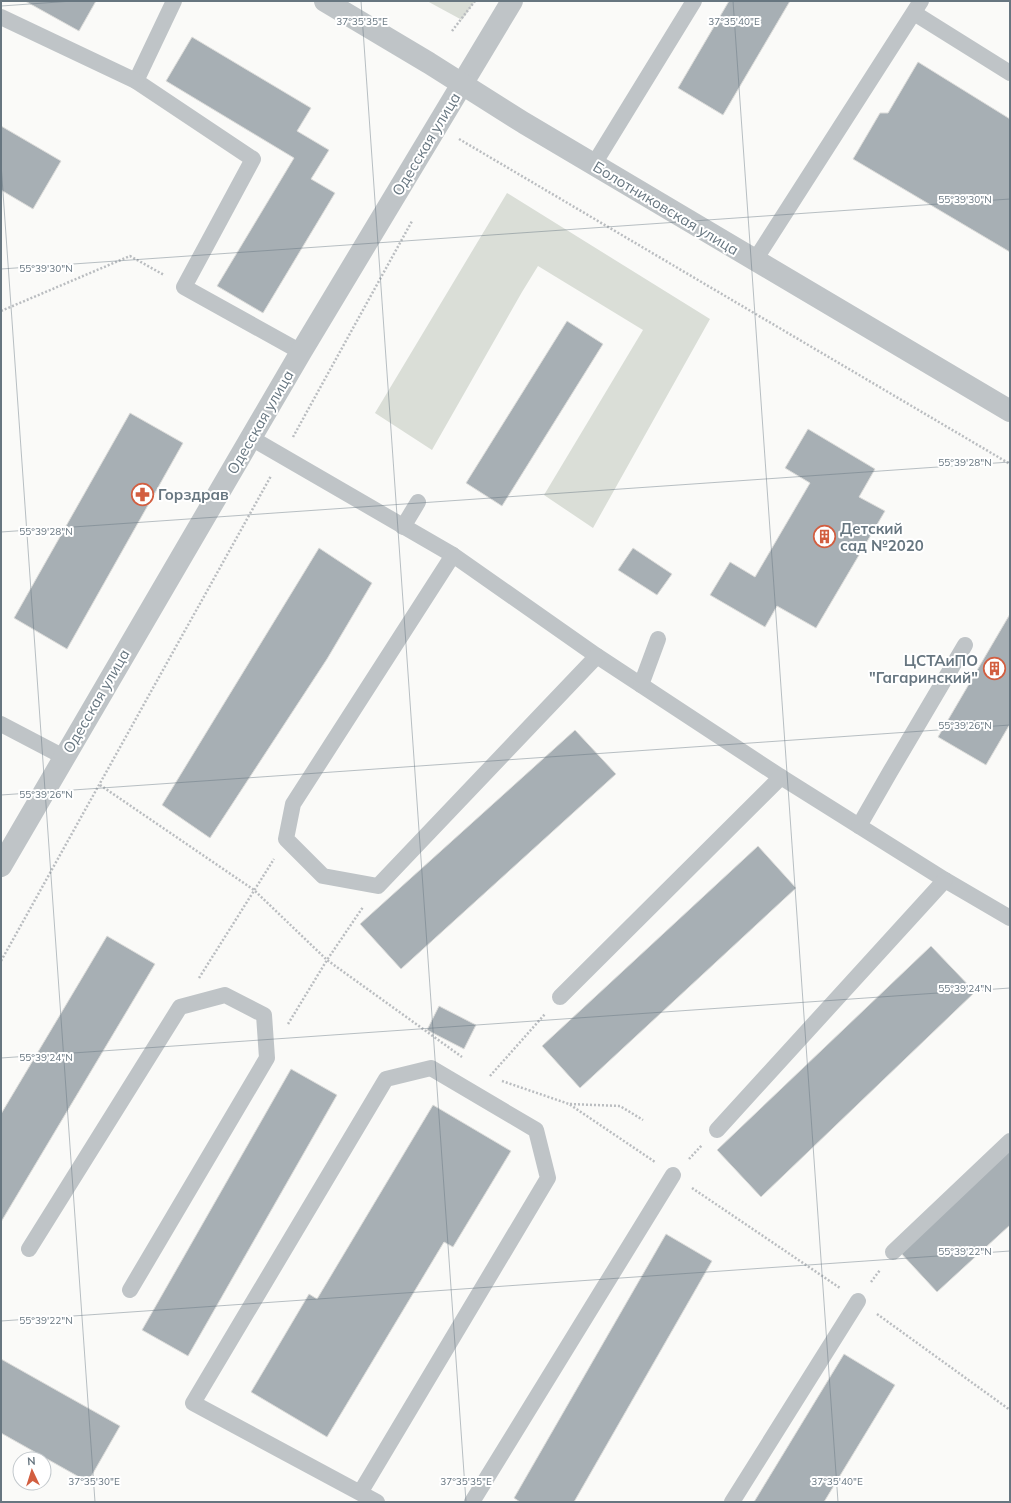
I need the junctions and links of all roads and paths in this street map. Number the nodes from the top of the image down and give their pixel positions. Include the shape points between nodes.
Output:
1 (174, 1) edge
2 (324, 1) edge
3 (475, 1) edge
4 (512, 1) edge
5 (694, 1) edge
6 (918, 7) edge
7 (1, 17) edge
8 (452, 31) dead end
9 (1010, 73) edge
10 (136, 81) junction
11 (463, 84) junction
12 (454, 145) dead end
13 (594, 164) junction
14 (416, 214) dead end
15 (755, 260) junction
16 (184, 287) junction
17 (1, 311) edge
18 (301, 352) junction
19 (1010, 411) edge
20 (251, 438) junction
21 (282, 456) junction
22 (1010, 464) edge
23 (418, 502) dead end
24 (403, 527) junction
25 (453, 555) junction
26 (658, 639) dead end
27 (965, 645) dead end
28 (597, 656) junction
29 (641, 685) junction
30 (1, 724) edge
31 (64, 757) junction
32 (781, 777) junction
33 (100, 785) junction
34 (859, 826) junction
35 (286, 839) junction
36 (1, 866) edge
37 (945, 880) junction
38 (378, 886) junction
39 (254, 890) junction
40 (1010, 918) edge
41 (327, 960) junction
42 (1, 961) edge
43 (560, 997) joint
44 (180, 1007) junction
45 (267, 1058) junction
46 (463, 1058) dead end
47 (569, 1104) junction
48 (643, 1120) dead end
49 (717, 1130) joint
50 (1010, 1141) edge
51 (674, 1175) junction
52 (29, 1249) dead end
53 (892, 1252) joint
54 (130, 1290) dead end
55 (858, 1301) junction
56 (1010, 1410) edge
57 (360, 1493) junction
58 (377, 1502) edge
59 (472, 1502) edge
60 (732, 1502) edge

1 - 10 lane
2 - 11 street, Болотниковская улица
3 - 8 path
4 - 11 street, Одесская улица
5 - 13 lane
6 - 9 lane
6 - 15 lane
7 - 10 lane
10 - 16 lane via 253,159
11 - 13 street, Болотниковская улица
11 - 18 street, Одесская улица
12 - 22 path via 458,138 504,164
13 - 15 street, Болотниковская улица
14 - 21 path
15 - 19 street, Болотниковская улица
16 - 17 path via 130,256
16 - 18 lane
18 - 20 street, Одесская улица
20 - 21 lane
20 - 31 street, Одесская улица
21 - 24 lane
21 - 33 path
23 - 24 lane
24 - 25 lane
25 - 28 lane
25 - 35 lane via 293,804
26 - 29 lane
27 - 34 lane
28 - 29 lane
28 - 38 lane
29 - 32 lane
30 - 31 lane
31 - 36 street, Одесская улица
32 - 34 lane
32 - 43 lane
33 - 39 path
33 - 42 path
34 - 37 lane
35 - 38 lane via 323,876
35 - 39 path
37 - 40 lane
37 - 49 lane
38 - 41 path
39 - 41 path
39 - 44 path
41 - 45 path
41 - 46 path
43 - 47 path via 489,1077
44 - 45 lane via 225,995 264,1016
44 - 52 lane
45 - 54 lane
47 - 48 path via 620,1106
47 - 51 path
49 - 51 path
50 - 53 lane
51 - 55 path
51 - 59 lane
53 - 55 path
55 - 56 path
55 - 60 lane
57 - 57 lane via 548,1178 536,1130 431,1068 386,1079 193,1402
57 - 58 lane

